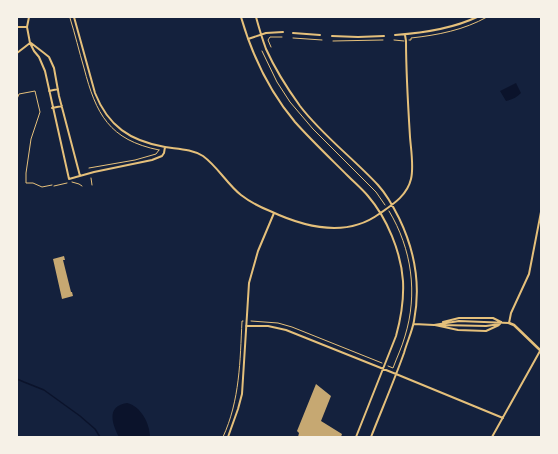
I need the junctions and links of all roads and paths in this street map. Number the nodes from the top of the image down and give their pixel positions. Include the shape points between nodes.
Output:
1 (29, 17) edge
2 (74, 17) edge
3 (241, 17) edge
4 (256, 17) edge
5 (477, 17) edge
6 (70, 18) edge
7 (27, 26) junction
8 (17, 27) edge
9 (283, 32) dead end
10 (293, 33) dead end
11 (261, 35) junction
12 (320, 35) dead end
13 (395, 35) dead end
14 (405, 35) junction
15 (332, 36) dead end
16 (384, 36) dead end
17 (282, 37) dead end
18 (293, 38) dead end
19 (248, 39) junction
20 (322, 40) dead end
21 (383, 40) dead end
22 (394, 40) dead end
23 (333, 41) dead end
24 (403, 41) dead end
25 (30, 43) junction
26 (271, 47) dead end
27 (17, 53) edge
28 (58, 89) junction
29 (49, 91) junction
30 (17, 99) edge
31 (62, 106) junction
32 (52, 108) junction
33 (165, 147) junction
34 (90, 168) dead end
35 (80, 176) junction
36 (91, 178) dead end
37 (72, 182) dead end
38 (67, 183) dead end
39 (92, 184) dead end
40 (52, 185) joint
41 (82, 186) dead end
42 (393, 205) junction
43 (541, 212) edge
44 (274, 213) junction
45 (380, 214) junction
46 (242, 321) dead end
47 (503, 323) junction
48 (509, 323) junction
49 (414, 324) junction
50 (434, 324) junction
51 (246, 326) junction
52 (541, 351) edge
53 (383, 368) junction
54 (396, 374) junction
55 (503, 418) junction
56 (223, 437) edge
57 (228, 437) edge
58 (356, 437) edge
59 (371, 437) edge
60 (492, 437) edge

1 - 7 street
2 - 33 street via 95,93 104,111 115,125 128,135
3 - 19 street
4 - 11 street
5 - 14 street via 449,27
6 - 34 path via 90,90 105,120 124,138 138,145 159,150 156,154 135,160
7 - 8 street
7 - 25 street
9 - 11 street
10 - 12 street
11 - 19 street
11 - 42 street via 277,71 301,107 379,186
13 - 14 street
14 - 42 street via 412,174 408,189
15 - 16 street
17 - 26 path via 270,37 268,40
18 - 20 path
19 - 45 street via 267,82 284,108 368,196
21 - 23 path
22 - 24 path
25 - 27 street
25 - 28 street via 49,57
25 - 29 street via 45,71
28 - 29 street
28 - 31 street
29 - 32 street
30 - 40 lane via 19,94 35,92 40,112 31,139 26,183 42,187
31 - 32 street
31 - 35 street
32 - 35 street via 69,179
33 - 35 street via 162,156 152,160
33 - 44 street via 184,149 202,156 240,194
36 - 39 path
37 - 41 path
38 - 40 path
42 - 45 street
42 - 49 street via 406,233 415,264 417,291
43 - 48 street via 529,274
44 - 45 street via 307,225 332,228 359,224
44 - 51 street via 258,251 249,283
45 - 53 street via 396,249 403,282 400,321
46 - 56 path via 238,383
47 - 48 street
47 - 50 street via 459,321
47 - 50 street via 486,326
48 - 52 street
49 - 50 street
49 - 54 street
51 - 53 street via 268,326 286,330
51 - 57 street via 242,394
52 - 55 street
53 - 54 street
53 - 58 street
54 - 55 street
54 - 59 street
55 - 60 street

